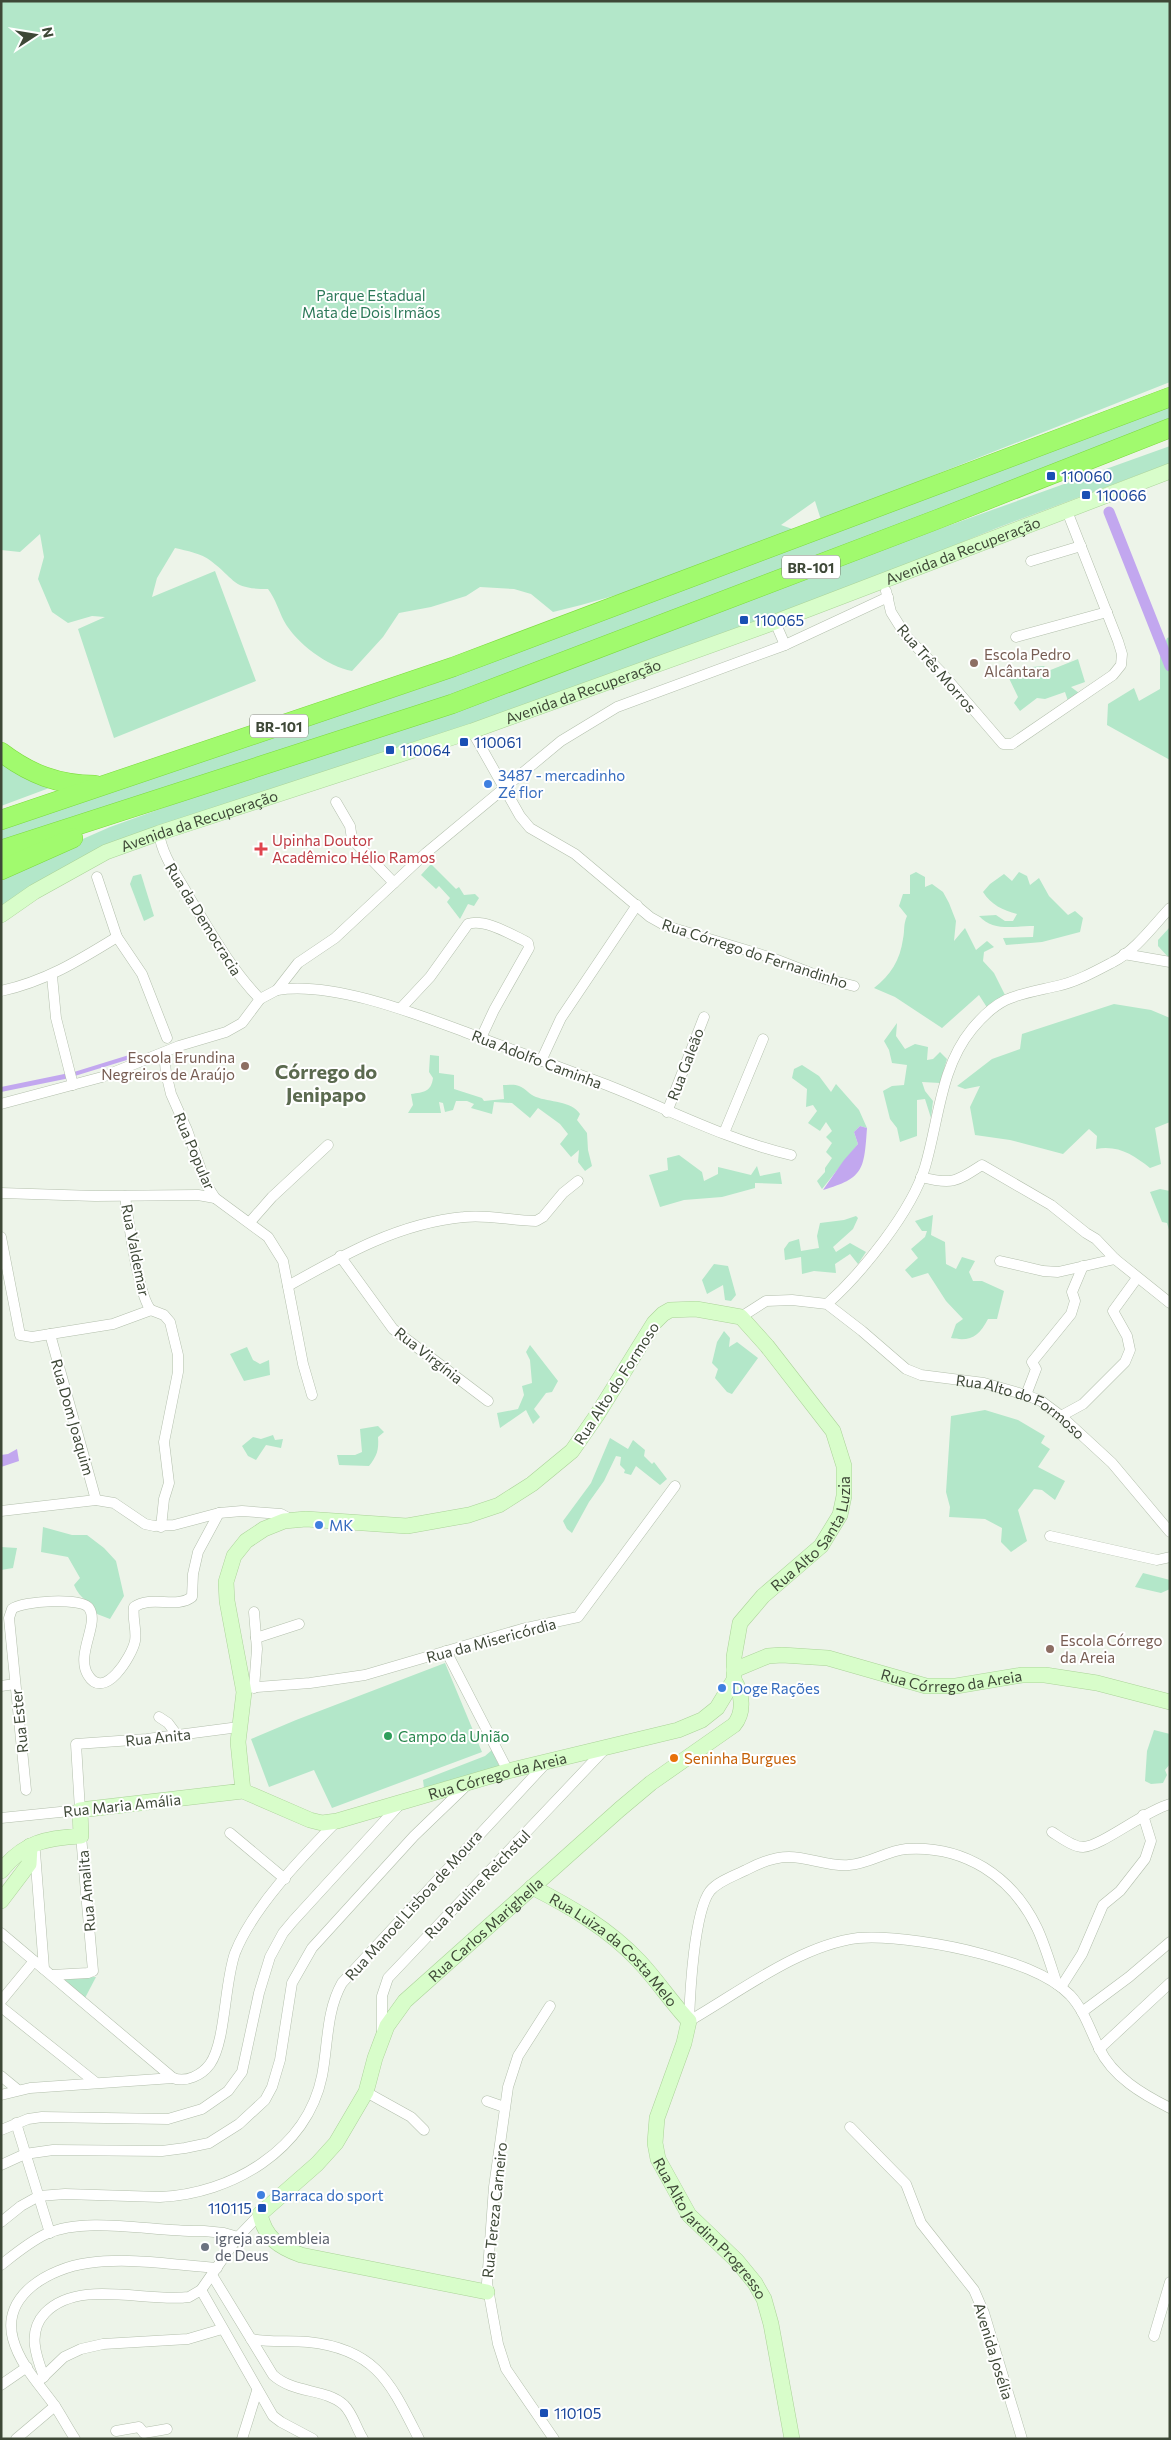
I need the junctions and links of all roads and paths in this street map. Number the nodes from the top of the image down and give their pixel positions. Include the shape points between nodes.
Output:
1 (1170, 397) edge
2 (1170, 428) edge
3 (1170, 471) edge
4 (1067, 511) junction
5 (1081, 546) junction
6 (1031, 561) dead end
7 (883, 581) junction
8 (888, 597) junction
9 (1107, 612) junction
10 (775, 622) junction
11 (1016, 637) dead end
12 (785, 644) junction
13 (472, 731) junction
14 (1, 752) edge
15 (105, 785) junction
16 (505, 788) junction
17 (156, 800) junction
18 (336, 802) dead end
19 (1, 820) edge
20 (158, 833) junction
21 (1, 850) edge
22 (1, 870) edge
23 (97, 877) dead end
24 (394, 883) junction
25 (637, 905) junction
26 (1170, 908) edge
27 (1, 915) edge
28 (117, 937) junction
29 (1124, 954) junction
30 (1170, 962) edge
31 (52, 976) junction
32 (854, 986) dead end
33 (277, 990) junction
34 (1, 991) edge
35 (260, 999) junction
36 (401, 1008) junction
37 (704, 1017) dead end
38 (167, 1038) dead end
39 (481, 1038) junction
40 (763, 1039) dead end
41 (164, 1053) junction
42 (541, 1062) junction
43 (73, 1086) junction
44 (1, 1104) edge
45 (667, 1112) junction
46 (724, 1134) junction
47 (328, 1145) dead end
48 (791, 1155) dead end
49 (921, 1177) junction
50 (578, 1181) dead end
51 (1, 1193) edge
52 (125, 1196) junction
53 (214, 1198) junction
54 (250, 1222) junction
55 (1, 1238) edge
56 (340, 1256) junction
57 (1115, 1259) junction
58 (1000, 1261) dead end
59 (1083, 1266) junction
60 (1137, 1278) junction
61 (288, 1286) junction
62 (1170, 1303) edge
63 (827, 1304) junction
64 (151, 1310) junction
65 (741, 1317) junction
66 (50, 1334) junction
67 (1026, 1394) junction
68 (312, 1396) dead end
69 (488, 1401) dead end
70 (1061, 1416) junction
71 (675, 1486) dead end
72 (96, 1500) junction
73 (1, 1511) edge
74 (219, 1513) junction
75 (293, 1520) junction
76 (161, 1527) junction
77 (1170, 1532) edge
78 (1050, 1536) dead end
79 (1170, 1557) edge
80 (254, 1612) dead end
81 (299, 1624) dead end
82 (256, 1638) junction
83 (446, 1651) junction
84 (734, 1675) junction
85 (15, 1684) junction
86 (1, 1686) edge
87 (248, 1688) junction
88 (1170, 1702) edge
89 (159, 1717) dead end
90 (240, 1728) junction
91 (177, 1735) junction
92 (607, 1746) junction
93 (547, 1761) junction
94 (508, 1771) junction
95 (469, 1784) junction
96 (26, 1790) dead end
97 (243, 1791) junction
98 (402, 1802) junction
99 (1170, 1804) edge
100 (80, 1810) junction
101 (1143, 1815) junction
102 (1, 1818) edge
103 (337, 1821) junction
104 (1052, 1832) dead end
105 (230, 1834) dead end
106 (81, 1836) junction
107 (32, 1845) junction
108 (1, 1871) edge
109 (285, 1879) junction
110 (532, 1887) junction
111 (1, 1901) edge
112 (1, 1933) edge
113 (1170, 1942) edge
114 (34, 1961) junction
115 (48, 1972) junction
116 (1170, 1983) edge
117 (1059, 1986) junction
118 (1, 2001) edge
119 (550, 2006) dead end
120 (1, 2007) edge
121 (1082, 2012) junction
122 (689, 2021) junction
123 (382, 2036) junction
124 (1099, 2049) junction
125 (1, 2076) edge
126 (173, 2078) junction
127 (95, 2082) junction
128 (18, 2090) junction
129 (366, 2092) junction
130 (1, 2095) edge
131 (487, 2101) dead end
132 (504, 2107) junction
133 (1170, 2108) edge
134 (16, 2123) junction
135 (850, 2127) dead end
136 (1, 2130) edge
137 (424, 2130) dead end
138 (25, 2154) junction
139 (1, 2165) edge
140 (39, 2196) junction
141 (255, 2219) junction
142 (1, 2222) edge
143 (50, 2233) junction
144 (238, 2237) junction
145 (1, 2265) edge
146 (214, 2271) junction
147 (1170, 2282) edge
148 (201, 2290) junction
149 (487, 2292) junction
150 (10, 2327) junction
151 (222, 2328) junction
152 (1, 2334) edge
153 (1154, 2336) dead end
154 (251, 2339) junction
155 (27, 2367) junction
156 (41, 2380) junction
157 (1, 2385) edge
158 (257, 2391) junction
159 (55, 2406) junction
160 (167, 2429) dead end
161 (116, 2431) dead end
162 (145, 2436) edge
163 (71, 2437) edge
164 (16, 2439) edge
165 (242, 2439) edge
166 (313, 2439) edge
167 (363, 2439) edge
168 (420, 2439) edge
169 (554, 2439) edge
170 (792, 2439) edge
171 (1022, 2439) edge

1 - 15 highway, BR-101 via 453,667
2 - 17 highway, BR-101 via 452,704
3 - 4 street, Avenida da Recuperação
4 - 5 street
4 - 7 street, Avenida da Recuperação
5 - 6 street
5 - 9 street
7 - 8 street, Rua Três Morros
7 - 10 street, Avenida da Recuperação
8 - 9 street, Rua Três Morros via 896,623 906,636 1003,744 1008,745 1122,665 1122,654
8 - 12 street
9 - 11 street
10 - 12 street
10 - 13 street, Avenida da Recuperação
12 - 16 street via 617,707 561,741
13 - 16 street, Rua Córrego do Fernandinho
13 - 20 street, Avenida da Recuperação
14 - 15 highway via 26,769 53,780
15 - 19 highway, BR-101
16 - 24 street
16 - 25 street, Rua Córrego do Fernandinho via 530,828 565,847
17 - 21 highway, BR-101
17 - 22 highway
18 - 24 street via 350,826 352,840
20 - 27 street, Avenida da Recuperação via 106,852 34,892
20 - 35 street, Rua da Democracia via 164,854 210,933 241,979
23 - 28 street
24 - 33 street via 335,938 298,964
25 - 32 street, Rua Córrego do Fernandinho via 666,926
25 - 42 street via 561,1018
26 - 29 street
28 - 31 street
28 - 38 street via 142,974
29 - 30 street
29 - 49 street via 1115,962 1079,978 1014,996 984,1016 957,1049 948,1071
31 - 34 street
31 - 43 street via 56,1018
33 - 35 street
33 - 36 street, Rua Adolfo Caminha via 326,992
35 - 41 street via 242,1023 226,1032
36 - 39 street, Rua Adolfo Caminha
36 - 39 street via 430,977 468,924 484,924 528,943 528,951
37 - 45 street, Rua Galeão
39 - 42 street, Rua Adolfo Caminha
40 - 46 street
41 - 43 street
41 - 53 street, Rua Popular via 171,1094
42 - 45 street, Rua Adolfo Caminha via 606,1085
43 - 44 street
45 - 46 street, Rua Adolfo Caminha
46 - 48 street, Rua Adolfo Caminha via 760,1148
47 - 54 street
49 - 57 street via 945,1183 965,1177 982,1166 1051,1205 1096,1239
49 - 63 street via 910,1201 866,1264
50 - 56 street via 536,1221 464,1217 394,1234
51 - 52 street
52 - 53 street via 198,1195
52 - 64 street, Rua Valdemar via 144,1298
53 - 54 street, Rua Popular
54 - 61 street, Rua Popular via 275,1247 283,1261
55 - 66 street via 20,1335 28,1338
56 - 61 street
56 - 69 street, Rua Virgínia via 393,1329
57 - 59 street
57 - 60 street
58 - 59 street via 1058,1272
59 - 67 street via 1072,1292 1075,1301 1071,1314 1032,1362 1036,1369
60 - 62 street
60 - 70 street via 1113,1311 1127,1336 1130,1350 1125,1362 1083,1404
61 - 68 street, Rua Popular
63 - 65 street via 766,1301
63 - 67 street, Rua Alto do Formoso via 906,1370 984,1383
64 - 66 street via 113,1324
64 - 76 street, Rua Valdemar via 167,1318 178,1355 178,1372 164,1442 170,1483 164,1499
65 - 75 street, Rua Alto do Formoso via 696,1309 670,1310 663,1314 654,1323 572,1451 532,1484 499,1505 469,1515 407,1526
65 - 84 street, Rua Alto Santa Luzia via 833,1432 842,1453 844,1482 840,1515 828,1538 814,1554 763,1596 740,1623
66 - 72 street, Rua Dom Joaquim
67 - 70 street, Rua Alto do Formoso
70 - 77 street, Rua Alto do Formoso via 1125,1477
71 - 83 street, Rua da Misericórdia via 578,1617
72 - 73 street
72 - 76 street via 114,1503 145,1524
74 - 75 street via 274,1513
74 - 76 street
74 - 85 street, Rua Ester via 198,1552 192,1597 180,1601 150,1601 134,1607 135,1642 122,1668 108,1680 95,1681 85,1670 83,1656 91,1616 84,1604 68,1601 22,1604 12,1609
75 - 87 street via 275,1524 246,1541 234,1556 227,1576 227,1602
78 - 79 street via 1156,1560
80 - 82 street
81 - 82 street
82 - 87 street
83 - 87 street, Rua da Misericórdia via 365,1675
83 - 94 street
84 - 88 street, Rua Córrego da Areia via 768,1656 782,1655 828,1658 926,1686 956,1686 1015,1676 1045,1675 1097,1682
84 - 92 street, Rua Córrego da Areia via 717,1708 702,1720 664,1734
84 - 110 street, Rua Carlos Marighella via 742,1706 734,1725 643,1790
85 - 86 street
85 - 96 street, Rua Ester
87 - 90 street
89 - 91 street
90 - 91 street, Rua Anita
90 - 97 street via 238,1742
91 - 100 street, Rua Anita via 76,1744
92 - 93 street, Rua Córrego da Areia
92 - 123 street, Rua Pauline Reichstul via 388,1978 382,1996
93 - 94 street, Rua Córrego da Areia
93 - 140 street, Rua Manoel Lisboa de Moura via 342,1983 334,2000 322,2076 313,2104 305,2121 272,2156 227,2183 175,2197
94 - 95 street, Rua Córrego da Areia
95 - 98 street, Rua Córrego da Areia
95 - 138 street via 414,1836 312,1948 292,1983 275,2080 265,2100 245,2119 218,2139 185,2148 162,2151 53,2150
97 - 100 street, Rua Maria Amália
97 - 103 street, Rua Córrego da Areia via 310,1820 322,1823
98 - 103 street, Rua Córrego da Areia
98 - 134 street via 292,1921 279,1940 263,1976 242,2072 228,2091 202,2109 168,2119 54,2116
99 - 101 street
100 - 102 street, Rua Maria Amália
100 - 106 street, Rua Amalita
101 - 104 street via 1097,1842 1082,1847
101 - 117 street via 1151,1841 1145,1858 1120,1891 1103,1905 1082,1954
103 - 109 street
105 - 109 street
106 - 107 street via 52,1838
106 - 115 street, Rua Amalita via 93,1971
107 - 108 street via 16,1854
107 - 111 street via 29,1864
107 - 115 street
109 - 126 street via 249,1925 235,1953 226,1988 218,2046 210,2064 189,2078
110 - 122 street, Rua Luiza da Costa Melo via 589,1918 617,1940
110 - 123 street, Rua Carlos Marighella via 409,1997 392,2016
112 - 114 street
113 - 121 street via 1129,1978
114 - 115 street
114 - 118 street
115 - 126 street
116 - 124 street
117 - 121 street
117 - 122 street via 1019,1966 963,1949 858,1938 784,1964
117 - 122 street via 1037,1927 1024,1906 995,1873 967,1858 938,1851 908,1849 894,1850 848,1866 790,1857 762,1862 717,1884 710,1891 700,1920
119 - 132 street, Rua Tereza Carneiro via 518,2056
120 - 127 street
121 - 124 street
122 - 170 street, Rua Alto Jardim Progresso via 682,2051 657,2118 655,2143 658,2159 689,2215 737,2261 764,2298
123 - 129 street, Rua Carlos Marighella
124 - 133 street via 1119,2076
125 - 128 street
126 - 127 street
127 - 128 street
128 - 130 street
129 - 137 street via 411,2117
129 - 141 street, Rua Carlos Marighella via 333,2147
131 - 132 street
132 - 149 street, Rua Tereza Carneiro via 494,2187
134 - 136 street
134 - 138 street
135 - 171 street, Avenida Josélia via 906,2184 921,2223 974,2290
138 - 139 street
138 - 140 street
140 - 142 street, Rua Manoel Lisboa de Moura
140 - 143 street
141 - 144 street
141 - 149 street via 277,2244 301,2255
143 - 144 street via 85,2226 204,2231
143 - 145 street
144 - 146 street
146 - 148 street
146 - 150 street via 133,2261 87,2263 42,2280 21,2294 13,2308
146 - 154 street
147 - 153 street
148 - 151 street
148 - 156 street via 184,2298 83,2295 58,2302 43,2315 35,2332 35,2354
149 - 169 street, Rua Tereza Carneiro via 506,2369
150 - 152 street
150 - 155 street via 17,2351
151 - 156 street via 172,2342 91,2346 64,2356
151 - 158 street
154 - 167 street via 268,2369 280,2381 345,2406
154 - 168 street via 327,2345 365,2359 388,2381
155 - 156 street
155 - 157 street
156 - 159 street
158 - 165 street
158 - 166 street via 277,2419
159 - 163 street
159 - 164 street
160 - 162 street
161 - 162 street via 139,2427

